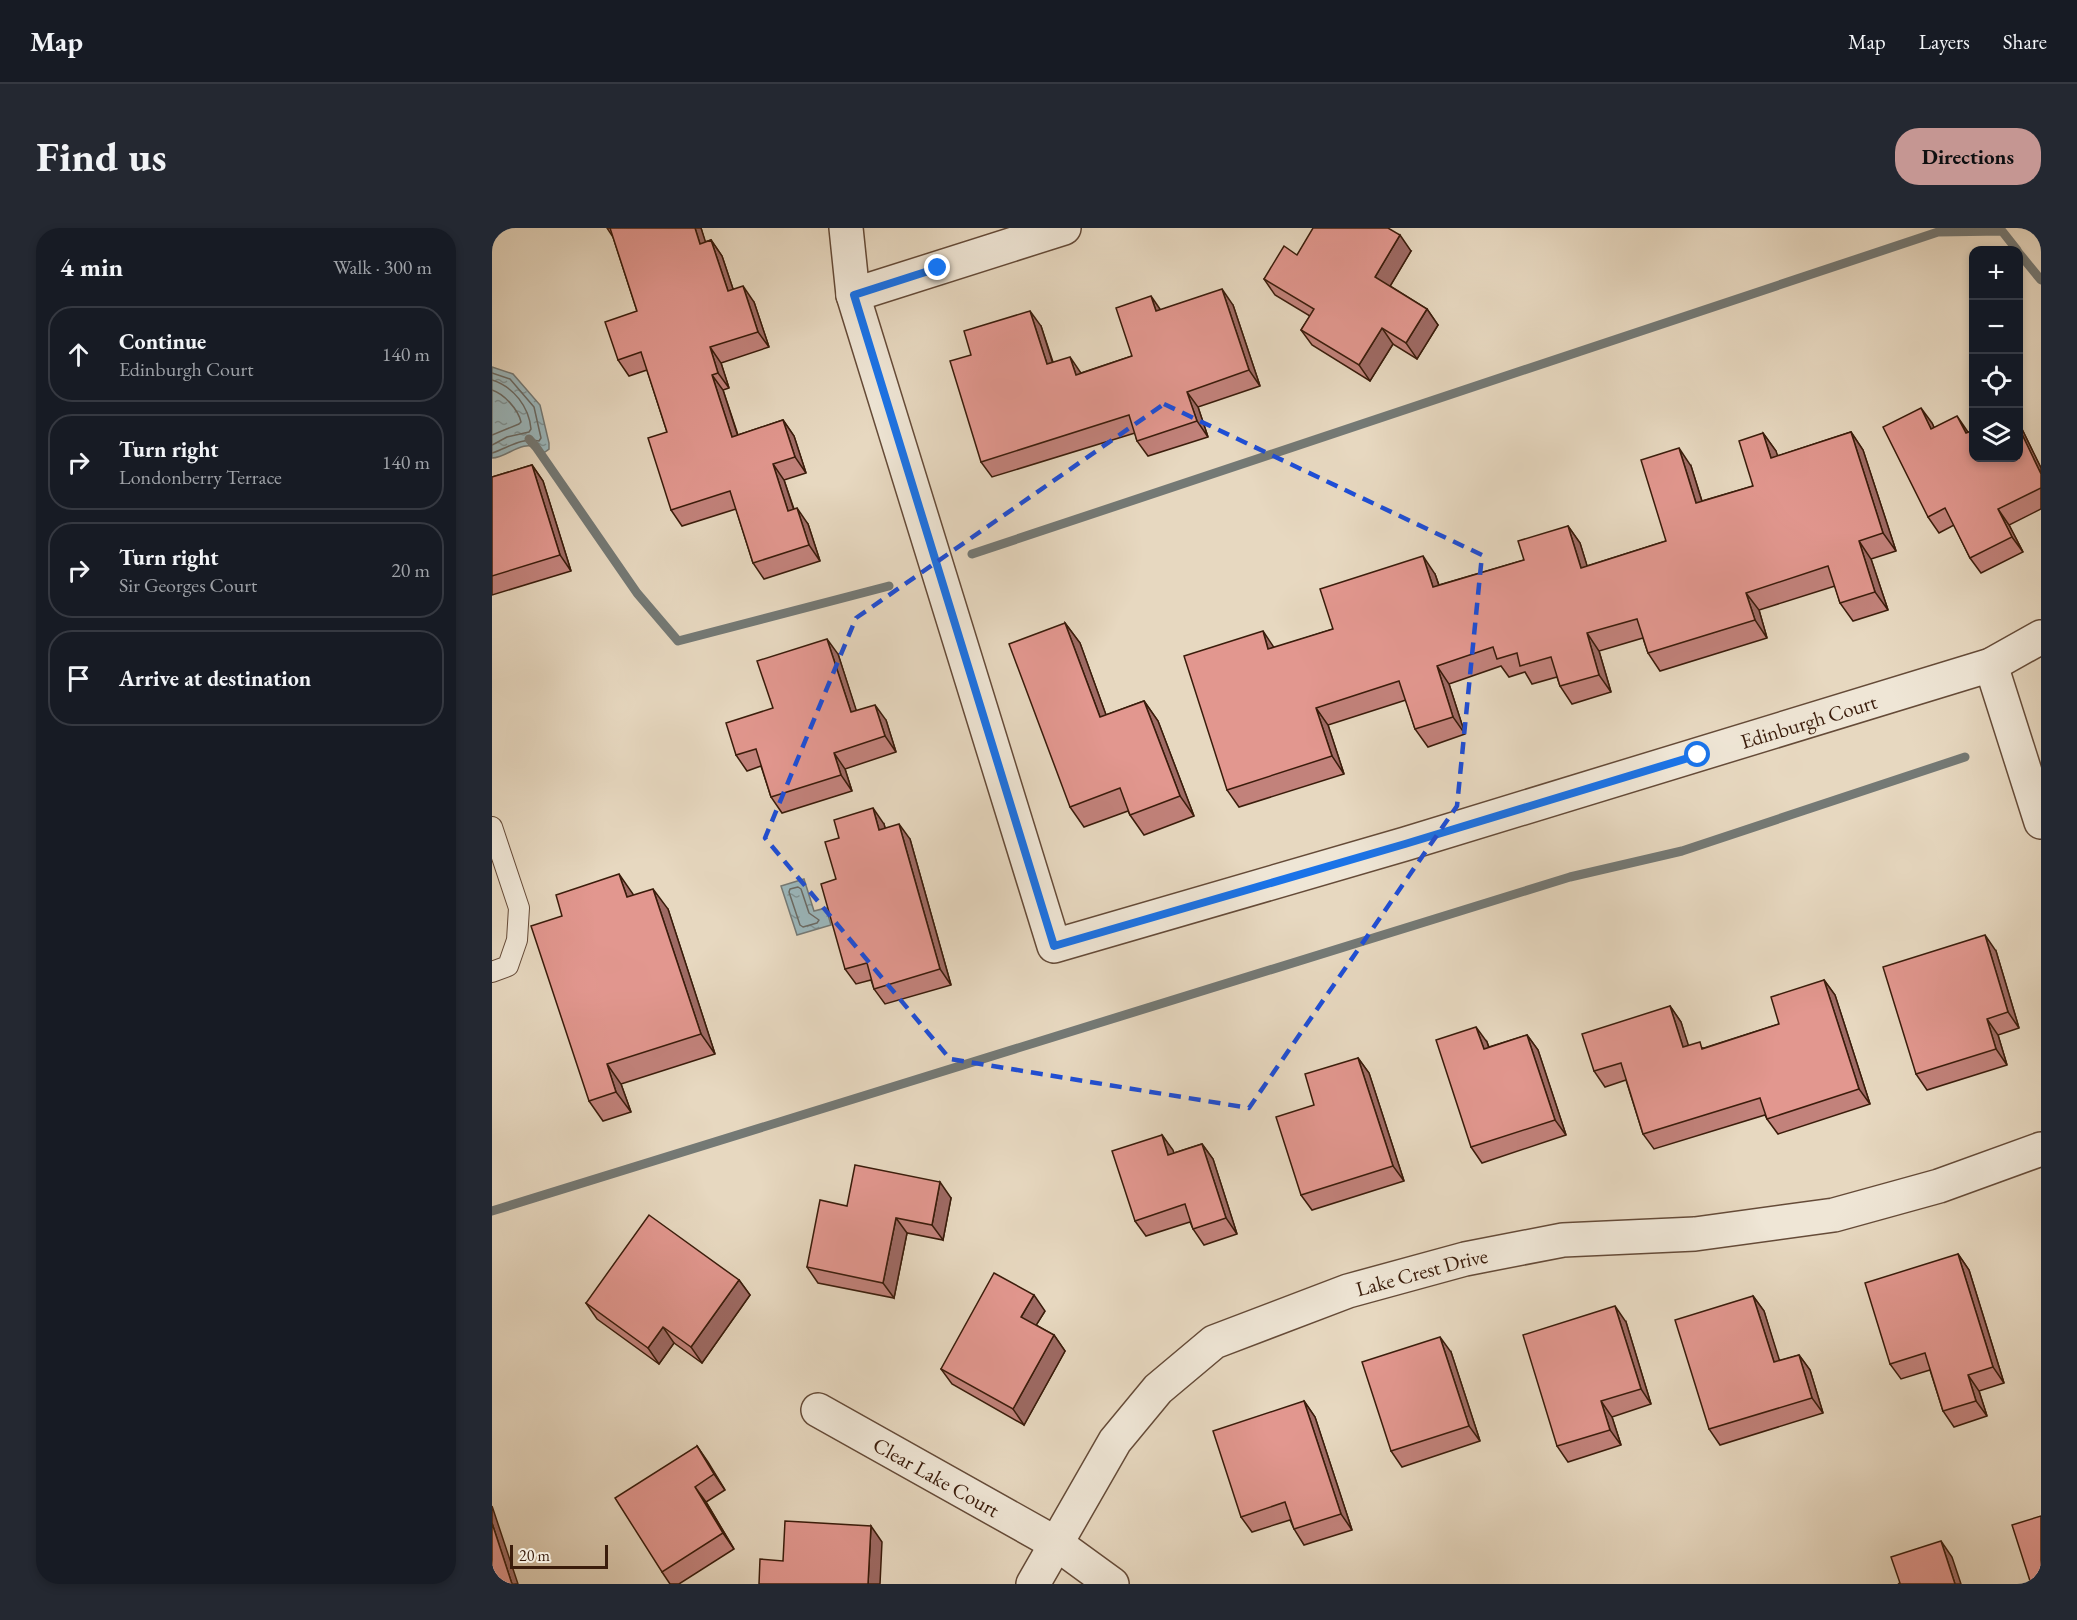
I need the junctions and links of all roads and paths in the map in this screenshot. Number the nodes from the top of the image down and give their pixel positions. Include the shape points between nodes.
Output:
1 (846, 228) edge
2 (1064, 228) edge
3 (854, 295) junction
4 (2041, 637) edge
5 (1991, 665) junction
6 (2041, 822) edge
7 (492, 827) edge
8 (492, 972) edge
9 (2041, 1149) edge
10 (818, 1410) dead end
11 (1057, 1544) junction
12 (1033, 1584) edge
13 (1112, 1584) edge

1 - 3 street
2 - 3 street
3 - 5 street, Edinburgh Court via 1054,946 1405,844
4 - 5 street, Edinburgh Court
5 - 6 street
7 - 8 lane via 519,908 517,940 508,966
9 - 11 street, Lake Crest Drive via 1939,1186 1834,1215 1695,1234 1563,1239 1465,1259 1348,1291 1214,1342 1158,1389 1115,1441
10 - 11 street, Clear Lake Court
11 - 12 street, Lake Crest Drive
11 - 13 street, Clear Lake Court

